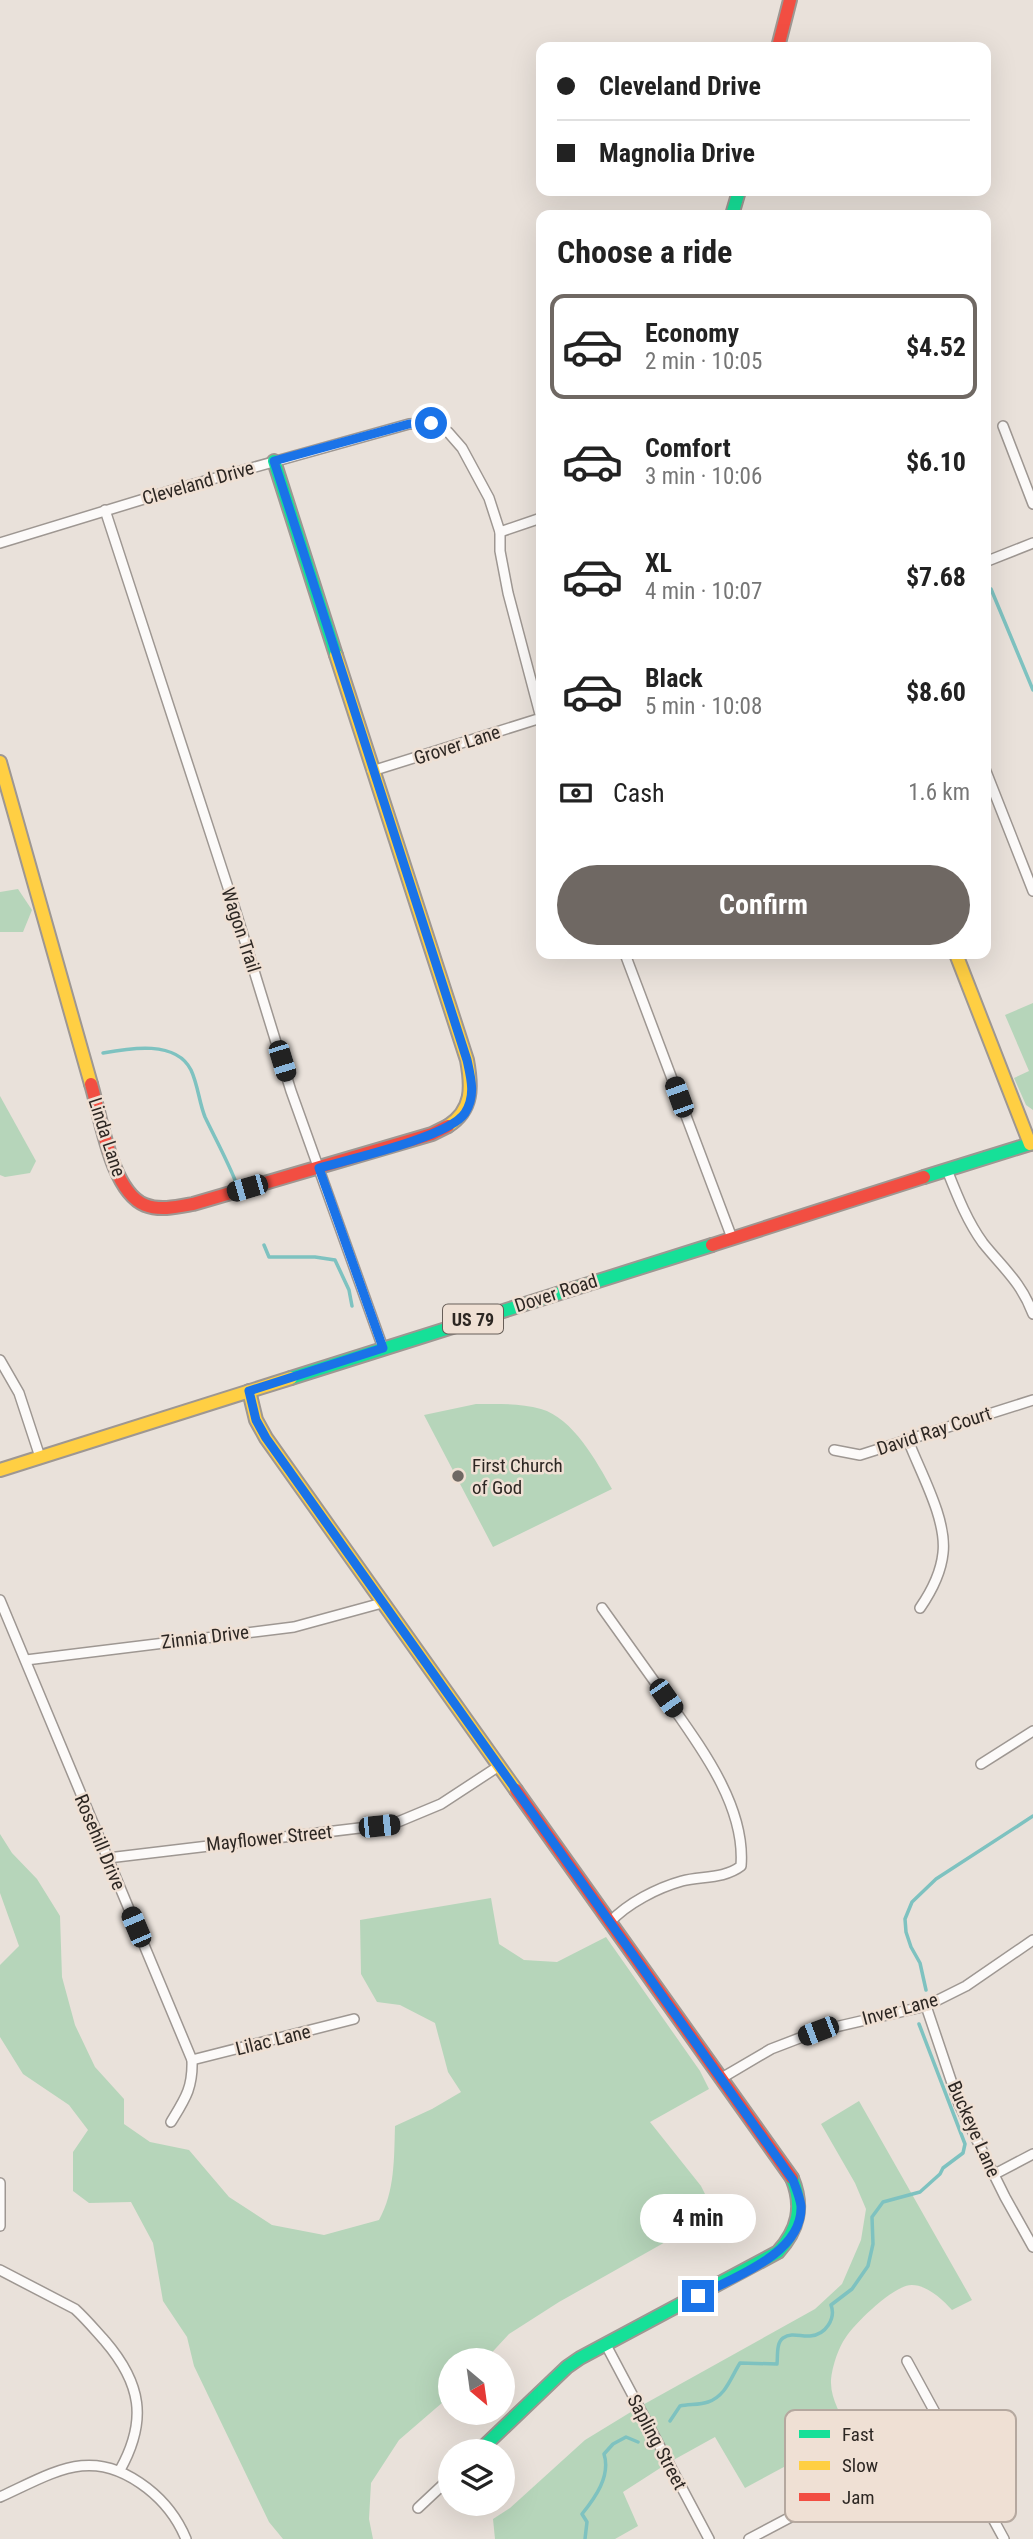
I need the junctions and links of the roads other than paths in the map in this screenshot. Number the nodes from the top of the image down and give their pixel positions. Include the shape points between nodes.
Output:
1 (790, 0) edge
2 (779, 42) edge
3 (1003, 426) dead end
4 (274, 461) junction
5 (1033, 504) edge
6 (105, 510) junction
7 (536, 520) edge
8 (500, 531) junction
9 (0, 542) edge
10 (1033, 543) edge
11 (991, 560) edge
12 (536, 699) edge
13 (536, 720) edge
14 (0, 762) edge
15 (372, 771) junction
16 (991, 784) edge
17 (1033, 891) edge
18 (627, 959) edge
19 (958, 959) edge
20 (1032, 1143) edge
21 (319, 1168) junction
22 (947, 1170) junction
23 (732, 1238) junction
24 (1033, 1314) edge
25 (383, 1348) junction
26 (0, 1360) edge
27 (249, 1391) junction
28 (1033, 1399) edge
29 (908, 1440) junction
30 (834, 1450) dead end
31 (40, 1457) junction
32 (0, 1470) edge
33 (0, 1600) edge
34 (382, 1603) junction
35 (602, 1608) dead end
36 (920, 1608) dead end
37 (26, 1660) junction
38 (1033, 1731) edge
39 (981, 1764) dead end
40 (499, 1766) junction
41 (108, 1857) junction
42 (610, 1922) junction
43 (1033, 1940) edge
44 (926, 2006) junction
45 (354, 2019) dead end
46 (192, 2060) junction
47 (720, 2079) junction
48 (171, 2122) dead end
49 (1033, 2154) edge
50 (993, 2175) junction
51 (0, 2183) edge
52 (0, 2226) edge
53 (1033, 2247) edge
54 (0, 2270) edge
55 (606, 2345) junction
56 (907, 2361) dead end
57 (935, 2410) edge
58 (492, 2439) edge
59 (120, 2470) junction
60 (438, 2489) edge
61 (0, 2497) edge
62 (418, 2508) dead end
63 (785, 2520) edge
64 (995, 2522) edge
65 (186, 2539) edge
66 (709, 2539) edge
67 (749, 2539) edge
68 (1004, 2539) edge

1 - 2 street
3 - 5 street
4 - 6 street, Cleveland Drive
4 - 8 street, Cleveland Drive via 409,424 431,423 462,448 489,498
4 - 15 street, Linda Lane
6 - 9 street, Cleveland Drive
6 - 21 street, Wagon Trail
7 - 8 street
8 - 12 street via 508,593
10 - 11 street
13 - 15 street, Grover Lane
14 - 21 street, Linda Lane via 125,1190 144,1206 181,1207
15 - 21 street, Linda Lane via 467,1060 472,1093 464,1114 444,1128
16 - 17 street
18 - 23 street
19 - 20 street
20 - 22 street, Dover Road / US 79
21 - 25 street, Wagon Trail
22 - 23 street, Dover Road / US 79
22 - 24 street via 971,1224 1021,1287
23 - 25 street, Dover Road / US 79
25 - 27 street, Dover Road / US 79
26 - 31 street via 19,1393
27 - 31 street, Dover Road / US 79
27 - 34 street via 266,1438
28 - 29 street, David Ray Court
29 - 30 street, David Ray Court via 860,1455
29 - 36 street via 944,1542 939,1571
31 - 32 street, Dover Road / US 79
33 - 37 street, Rosehill Drive
34 - 37 street, Zinnia Drive via 294,1627
34 - 40 street
35 - 42 street via 711,1763 742,1850 741,1866 724,1875 671,1885 621,1910
37 - 41 street, Rosehill Drive
38 - 39 street
40 - 41 street, Mayflower Street via 441,1804 393,1824
40 - 42 street
41 - 46 street, Rosehill Drive
42 - 47 street
43 - 44 street, Inver Lane via 966,1986
44 - 47 street, Inver Lane via 818,2031 771,2049
44 - 50 street, Buckeye Lane via 959,2104
45 - 46 street, Lilac Lane
46 - 48 street via 190,2088
47 - 55 street via 793,2180 801,2206 799,2220 789,2241 767,2259
49 - 50 street
50 - 53 street, Buckeye Lane
51 - 52 street
54 - 59 street via 75,2309 125,2368 135,2392 138,2419
55 - 58 street via 567,2367
55 - 66 street, Sapling Street
56 - 57 street
59 - 61 street via 74,2466
59 - 65 street via 166,2502
60 - 62 street
63 - 67 street
64 - 68 street

